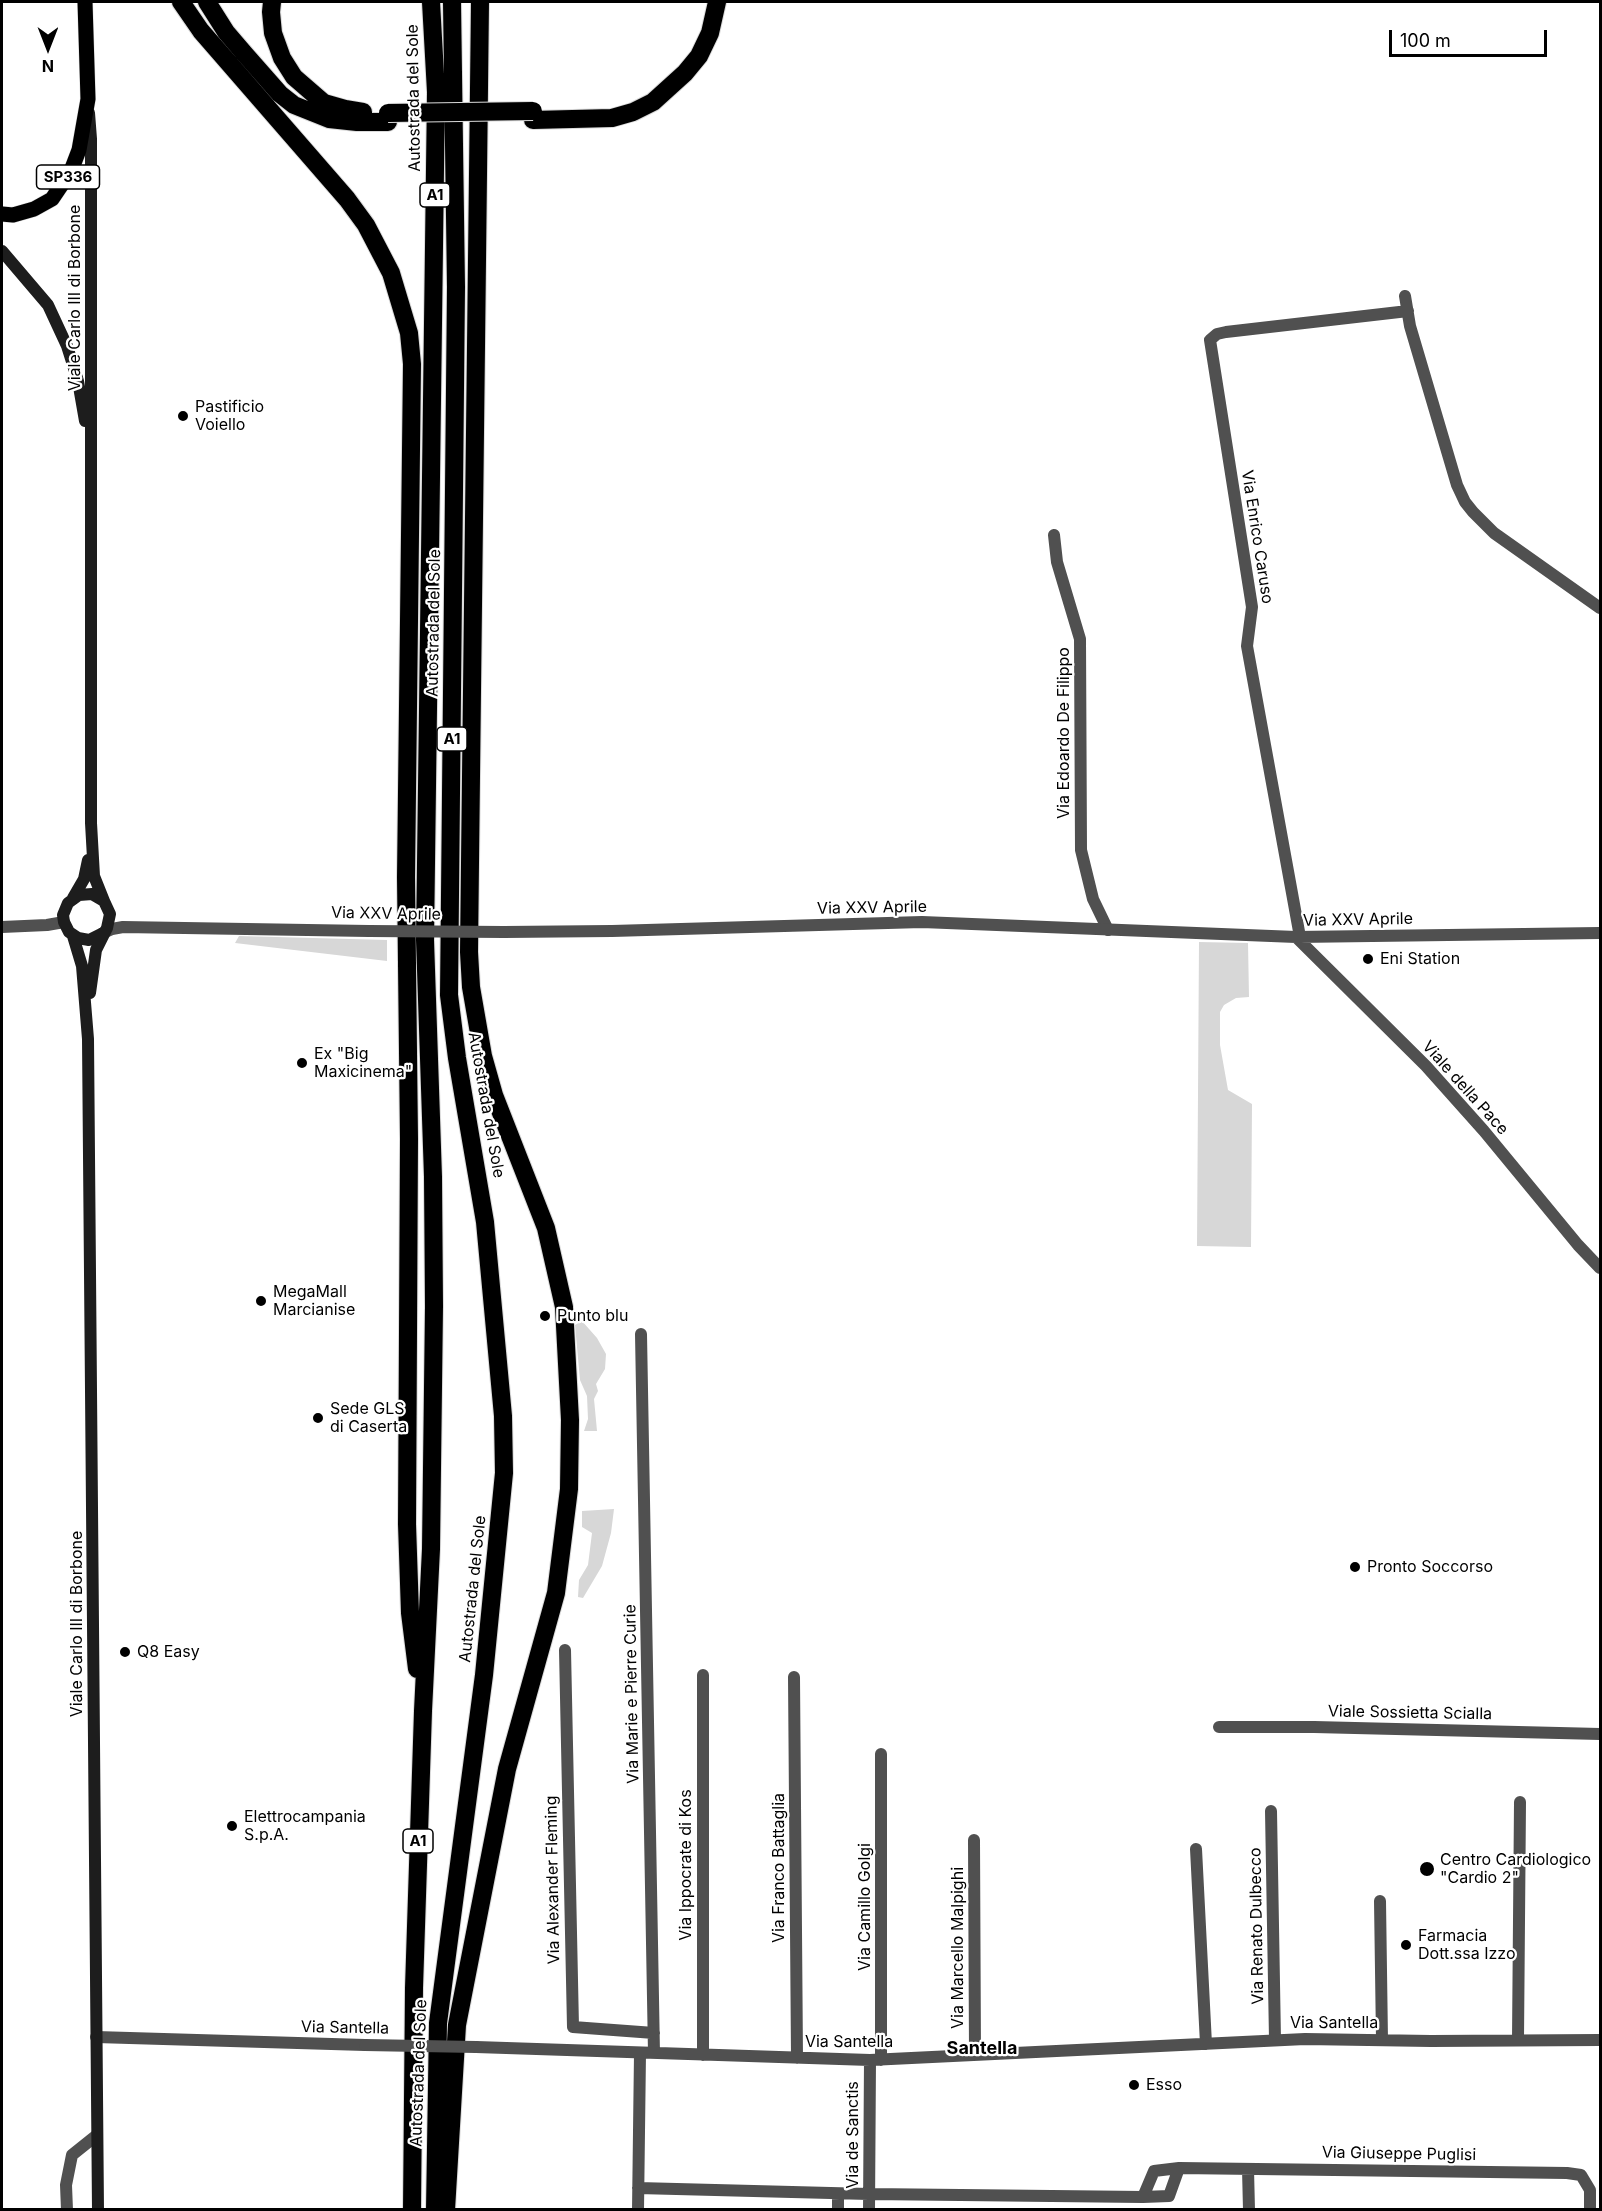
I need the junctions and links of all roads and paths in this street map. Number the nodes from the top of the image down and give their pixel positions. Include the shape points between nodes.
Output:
1 (85, 2) edge
2 (181, 2) edge
3 (207, 2) edge
4 (431, 2) edge
5 (452, 2) edge
6 (480, 2) edge
7 (707, 2) edge
8 (717, 2) edge
9 (271, 7) edge
10 (88, 99) junction
11 (533, 116) junction
12 (388, 118) junction
13 (2, 214) edge
14 (2, 251) edge
15 (1405, 296) dead end
16 (1408, 311) junction
17 (90, 461) junction
18 (1053, 535) dead end
19 (1600, 608) edge
20 (91, 823) junction
21 (73, 898) junction
22 (106, 904) junction
23 (64, 922) junction
24 (2, 927) edge
25 (144, 927) junction
26 (1108, 930) junction
27 (103, 933) junction
28 (1600, 933) edge
29 (73, 936) junction
30 (1298, 937) junction
31 (88, 1039) junction
32 (1600, 1269) edge
33 (641, 1334) dead end
34 (565, 1650) dead end
35 (703, 1676) dead end
36 (794, 1677) dead end
37 (423, 1711) junction
38 (1219, 1727) dead end
39 (1600, 1734) edge
40 (881, 1754) dead end
41 (1520, 1802) dead end
42 (1271, 1812) dead end
43 (974, 1840) dead end
44 (1196, 1849) dead end
45 (1380, 1901) dead end
46 (654, 2033) junction
47 (96, 2037) junction
48 (1518, 2039) junction
49 (1275, 2040) junction
50 (1382, 2040) junction
51 (1600, 2040) edge
52 (1206, 2044) junction
53 (640, 2052) junction
54 (654, 2053) junction
55 (703, 2055) junction
56 (975, 2055) junction
57 (797, 2058) junction
58 (875, 2060) junction
59 (97, 2135) junction
60 (1179, 2168) junction
61 (1248, 2169) junction
62 (638, 2188) junction
63 (838, 2194) junction
64 (869, 2194) junction
65 (1143, 2197) junction
66 (67, 2210) edge
67 (98, 2210) edge
68 (412, 2210) edge
69 (435, 2210) edge
70 (446, 2210) edge
71 (638, 2210) edge
72 (838, 2210) edge
73 (868, 2210) edge
74 (1249, 2210) edge
75 (1590, 2210) edge

1 - 10 main road, SP336
2 - 37 highway via 201,31 366,225 391,273 409,333 412,364 405,877 409,1139 407,1524 410,1613
3 - 12 highway via 226,32 294,105 328,119 357,122
4 - 37 highway, Autostrada del Sole / A1 via 436,92 425,940 434,1306 431,1549
5 - 69 highway, Autostrada del Sole / A1 via 456,299 449,994 485,1222 503,1416 504,1473 484,1676 438,2023
6 - 70 highway via 471,987 492,1086 546,1228 562,1296 570,1420 569,1489 556,1593 507,1769 457,2025
7 - 11 highway via 694,44 678,68 655,90 607,109
8 - 11 highway via 710,33 699,56 653,102 612,118
9 - 12 highway via 273,33 282,58 308,91 324,103
10 - 13 main road, SP336 via 79,150 62,186 52,199 34,209
10 - 17 main road, Viale Carlo III di Borbone / SP336
11 - 12 highway, bridge
14 - 17 main road, Viale Carlo III di Borbone / SP336 via 48,305 67,346 78,381
15 - 16 street
16 - 19 street via 1465,502 1494,533
16 - 30 street, Via Enrico Caruso via 1226,332 1210,340 1252,607 1247,646
17 - 20 main road, Viale Carlo III di Borbone / SP336
18 - 26 street, Via Edoardo De Filippo via 1080,639 1081,850 1093,899
20 - 21 main road, Viale Carlo III di Borbone / SP336 via 84,879
20 - 22 main road, Viale Carlo III di Borbone / SP336 via 94,876
21 - 22 main road via 92,894
21 - 23 main road, Viale Carlo III di Borbone / SP336 via 65,909
22 - 25 street, Via XXV Aprile via 120,920
22 - 27 main road, Viale Carlo III di Borbone via 110,921
23 - 24 street
23 - 29 main road, Viale Carlo III di Borbone
25 - 26 street, Via XXV Aprile, bridge via 504,932 922,922
25 - 27 street, Via XXV Aprile
26 - 30 street, Via XXV Aprile
27 - 29 main road via 89,940
27 - 31 main road, Viale Carlo III di Borbone via 93,966
28 - 30 street, Via XXV Aprile
29 - 31 main road, Viale Carlo III di Borbone via 82,966
30 - 32 street, Viale della Pace via 1426,1066
31 - 47 main road, Viale Carlo III di Borbone
33 - 46 street, Via Marie e Pierre Curie
34 - 46 street, Via Alexander Fleming via 573,2027
35 - 55 street, Via Ippocrate di Kos
36 - 57 street, Via Franco Battaglia
37 - 68 highway, Autostrada del Sole / A1
38 - 39 street, Viale Sossietta Scialla
40 - 58 street, Via Camillo Golgi
41 - 48 street
42 - 49 street, Via Renato Dulbecco
43 - 56 street, Via Marcello Malpighi
44 - 52 street
45 - 50 street
46 - 54 street, Via Marie e Pierre Curie
47 - 53 street, Via Santella, bridge
47 - 59 main road, Viale Carlo III di Borbone
48 - 50 street, Via Santella
48 - 51 street, Via Santella
49 - 50 street, Via Santella
49 - 52 street, Via Santella
52 - 56 street, Via Santella
53 - 54 street, Via Santella
53 - 62 street
54 - 55 street, Via Santella
55 - 57 street, Via Santella
56 - 58 street, Via Santella
57 - 58 street, Via Santella
58 - 64 street, Via de Sanctis
59 - 66 street via 72,2155 66,2185
59 - 67 main road, Viale Carlo III di Borbone
60 - 61 street, Via Giuseppe Puglisi
60 - 65 street, Via Giuseppe Puglisi via 1154,2170
60 - 65 street via 1169,2196
61 - 74 street
61 - 75 street, Via Giuseppe Puglisi via 1567,2173 1581,2175 1590,2190
62 - 63 street
62 - 71 street
63 - 64 street
63 - 72 street, Via de Sanctis
64 - 65 street
64 - 73 street, Via de Sanctis

